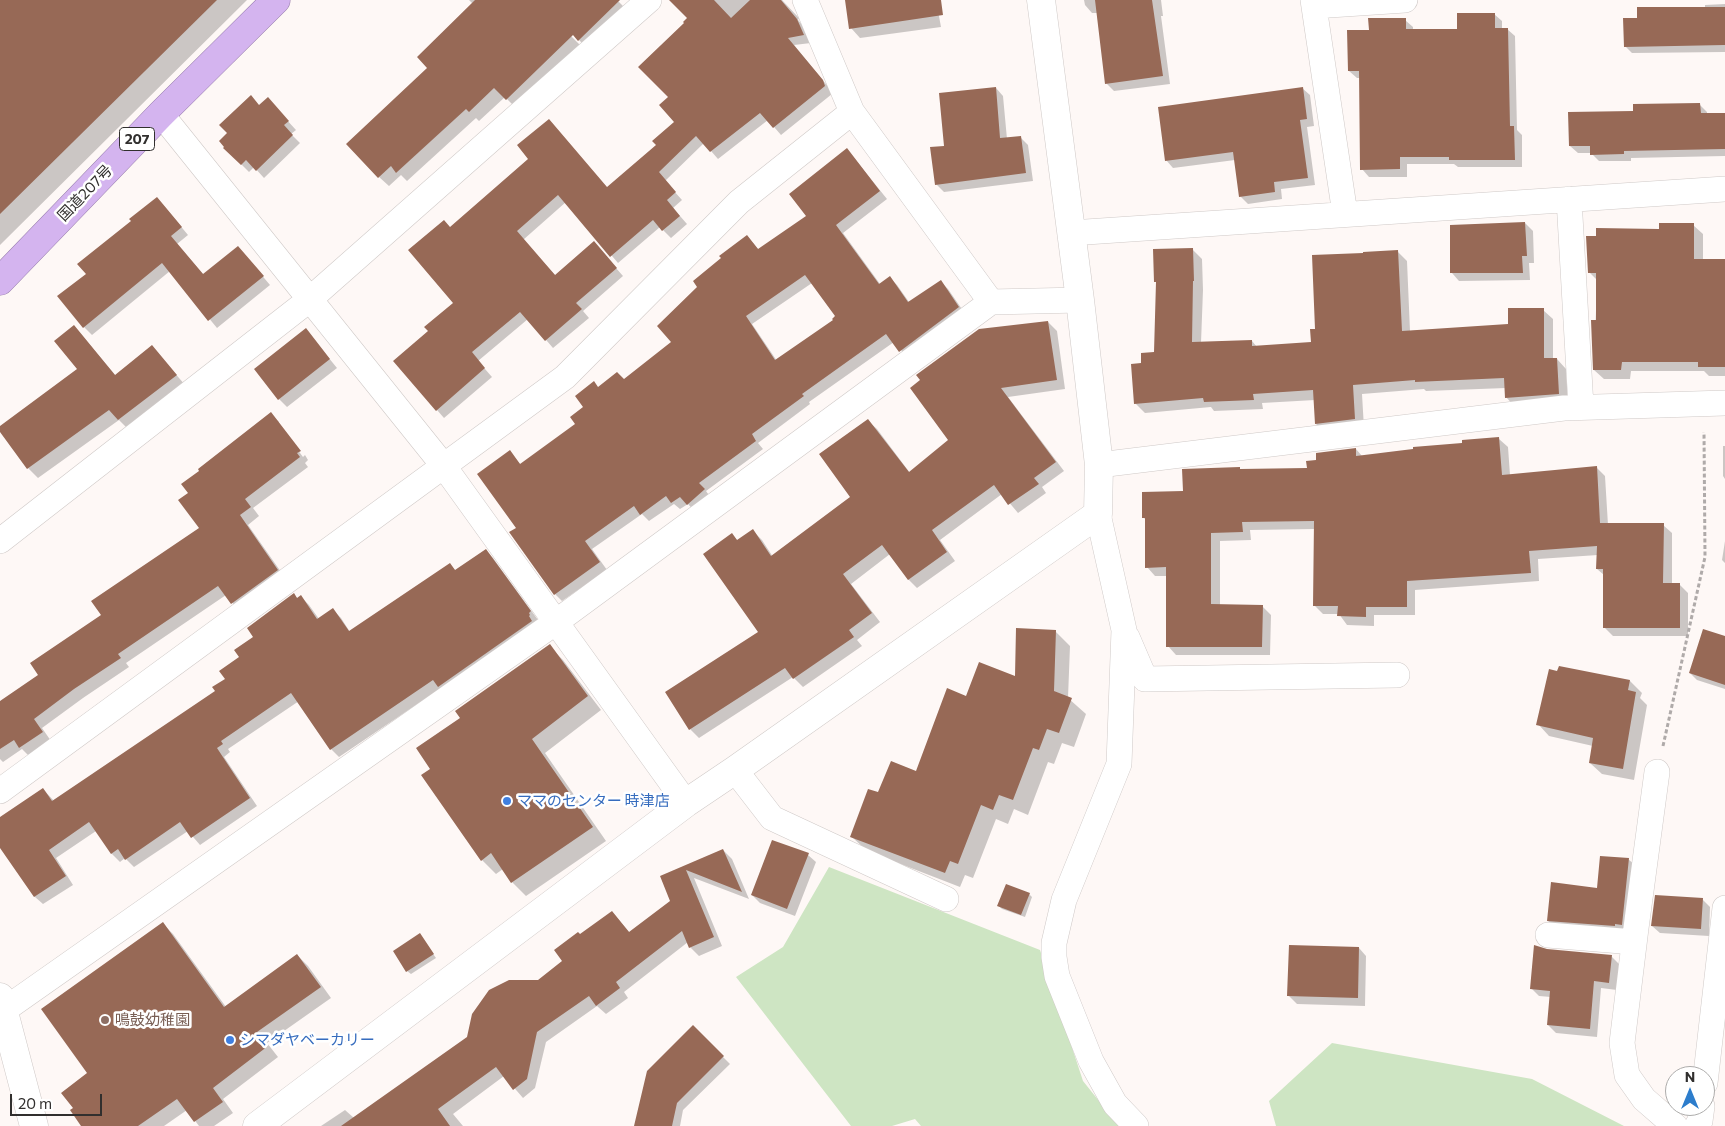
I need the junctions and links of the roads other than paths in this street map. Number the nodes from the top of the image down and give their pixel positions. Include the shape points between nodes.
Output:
1 (276, 0) edge
2 (648, 0) edge
3 (805, 0) edge
4 (1041, 0) edge
5 (1405, 0) edge
6 (1313, 3) edge
7 (852, 112) junction
8 (161, 114) junction
9 (1725, 189) edge
10 (1569, 199) junction
11 (1345, 214) junction
12 (1071, 233) junction
13 (0, 281) edge
14 (309, 300) junction
15 (1080, 300) junction
16 (991, 302) junction
17 (1714, 404) edge
18 (1581, 407) junction
19 (443, 465) junction
20 (1099, 465) junction
21 (1098, 514) junction
22 (0, 541) edge
23 (556, 622) junction
24 (1124, 630) junction
25 (1397, 675) dead end
26 (735, 770) junction
27 (1657, 772) road end
28 (0, 791) edge
29 (686, 803) junction
30 (946, 899) dead end
31 (1725, 908) edge
32 (1548, 935) dead end
33 (1634, 942) junction
34 (2, 1004) edge
35 (1707, 1066) edge
36 (268, 1123) edge
37 (34, 1126) edge
38 (1136, 1126) edge
39 (1675, 1126) edge

1 - 8 highway, 国道207号 / 207
2 - 14 street
3 - 7 street
4 - 12 street
5 - 6 street
6 - 11 street
7 - 16 street
7 - 19 street via 739,202 564,377
8 - 13 highway, 国道207号 / 207
8 - 14 street
9 - 10 street
10 - 11 street
10 - 18 street
11 - 12 street
12 - 15 street
14 - 19 street
14 - 22 street
15 - 16 street
15 - 20 street
16 - 23 street
17 - 18 street
18 - 20 street
19 - 23 street
19 - 28 street
20 - 21 street
21 - 24 street
21 - 26 street
23 - 29 street
23 - 34 street
24 - 25 street via 1145,679
24 - 38 street via 1119,764 1064,900 1054,957 1057,976 1091,1061 1115,1104
26 - 29 street
26 - 30 street via 772,818
27 - 33 street
29 - 36 street
31 - 35 street
32 - 33 street
33 - 39 street via 1622,1043 1627,1075 1644,1099
34 - 37 street

